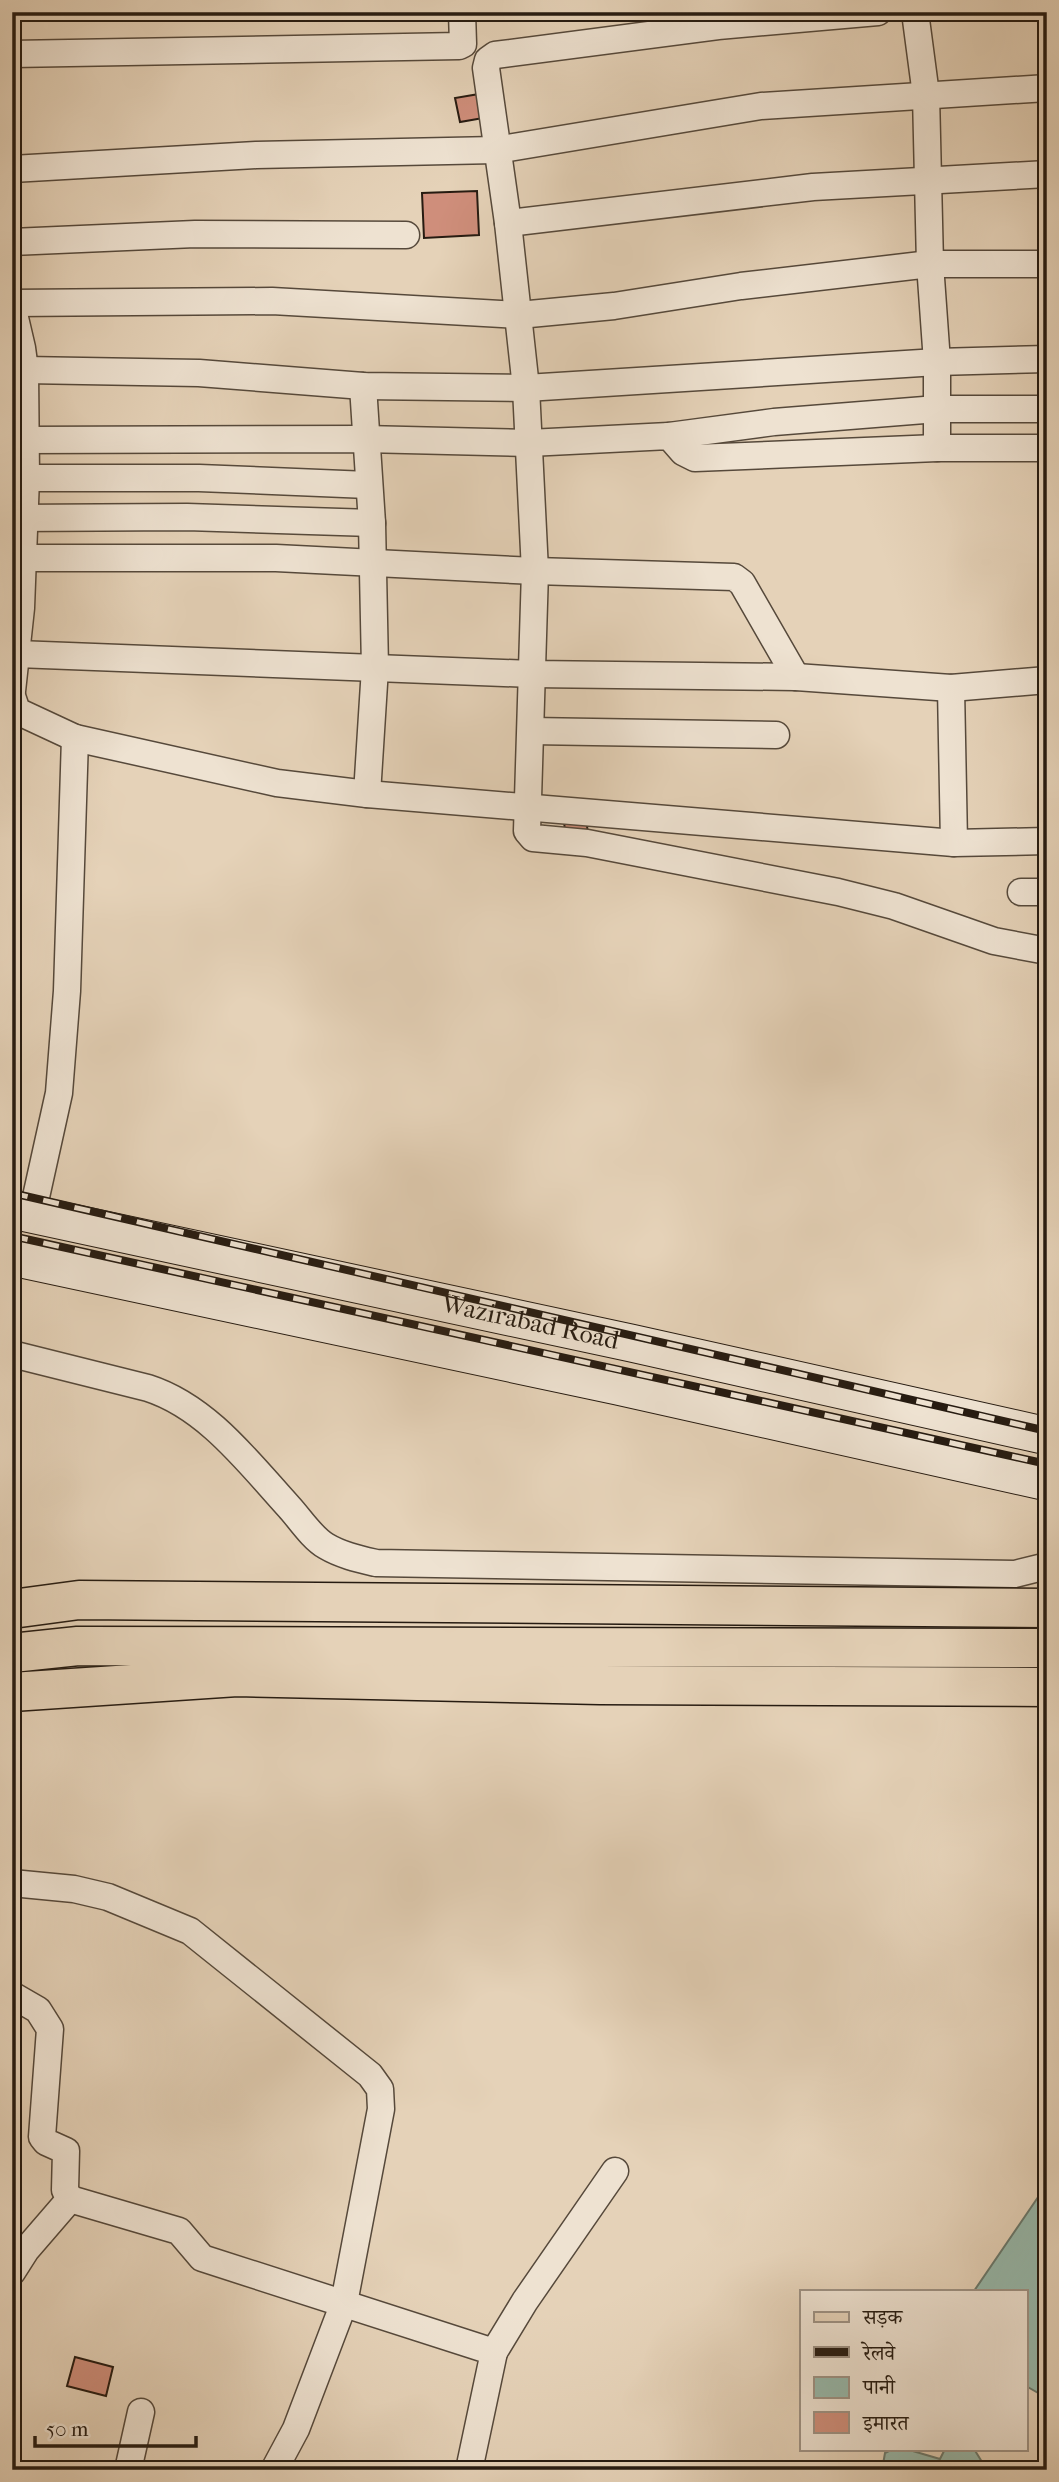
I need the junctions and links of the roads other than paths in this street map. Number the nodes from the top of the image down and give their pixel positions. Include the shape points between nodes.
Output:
1 (462, 12) edge
2 (878, 12) edge
3 (915, 12) edge
4 (717, 19) edge
5 (12, 54) edge
6 (1047, 88) edge
7 (926, 94) junction
8 (496, 150) junction
9 (12, 169) edge
10 (1047, 174) edge
11 (930, 179) junction
12 (508, 223) junction
13 (406, 235) dead end
14 (12, 242) edge
15 (930, 264) junction
16 (1047, 264) edge
17 (12, 304) edge
18 (519, 315) junction
19 (20, 356) edge
20 (1047, 359) edge
21 (937, 362) junction
22 (363, 386) junction
23 (526, 387) junction
24 (937, 409) junction
25 (1047, 409) edge
26 (19, 412) edge
27 (669, 436) junction
28 (364, 439) junction
29 (25, 440) junction
30 (529, 443) junction
31 (937, 449) junction
32 (1047, 449) edge
33 (26, 478) junction
34 (368, 485) junction
35 (18, 519) edge
36 (372, 523) junction
37 (24, 558) junction
38 (373, 564) junction
39 (535, 571) junction
40 (17, 607) edge
41 (17, 654) junction
42 (375, 668) junction
43 (532, 674) junction
44 (796, 677) junction
45 (1047, 680) edge
46 (951, 688) junction
47 (12, 694) edge
48 (531, 731) junction
49 (776, 735) dead end
50 (75, 738) junction
51 (367, 794) junction
52 (529, 806) junction
53 (1047, 841) edge
54 (954, 843) junction
55 (1047, 951) edge
56 (22, 1213) edge
57 (12, 1257) edge
58 (12, 1354) edge
59 (1047, 1436) edge
60 (1047, 1482) edge
61 (1047, 1566) edge
62 (1047, 1608) edge
63 (12, 1609) edge
64 (1047, 1648) edge
65 (12, 1653) edge
66 (1047, 1687) edge
67 (12, 1692) edge
68 (12, 1883) edge
69 (12, 1995) edge
70 (615, 2171) dead end
71 (70, 2200) junction
72 (12, 2272) edge
73 (344, 2304) junction
74 (494, 2352) junction
75 (141, 2412) dead end
76 (128, 2470) edge
77 (274, 2470) edge
78 (470, 2470) edge

1 - 5 street via 464,38 459,46
2 - 4 street
3 - 7 street
4 - 8 street via 495,54 485,68
6 - 7 street
7 - 8 street via 761,106
7 - 11 street
8 - 9 street via 256,155
8 - 12 street
10 - 11 street
11 - 12 street via 813,187
11 - 15 street
12 - 18 street
13 - 14 street via 195,234
15 - 16 street
15 - 18 street
15 - 21 street
17 - 18 street via 272,301
17 - 19 street
18 - 23 street
19 - 22 street
19 - 26 street
20 - 21 street
21 - 23 street
21 - 24 street
22 - 23 street
22 - 28 street
23 - 30 street
24 - 25 street
24 - 27 street
24 - 31 street
26 - 29 street
27 - 30 street
27 - 31 street via 695,458
28 - 29 street
28 - 30 street
28 - 34 street
29 - 33 street
30 - 39 street
31 - 32 street
33 - 34 street via 199,478
33 - 35 street
34 - 36 street
35 - 36 street via 187,517
35 - 37 street
36 - 38 street
37 - 38 street via 276,558
37 - 40 street
38 - 39 street
38 - 42 street
39 - 43 street
39 - 44 street via 734,577 742,583
40 - 41 street
41 - 42 street
41 - 47 street
42 - 43 street
42 - 51 street
43 - 44 street
43 - 48 street
44 - 46 street
45 - 46 street
46 - 54 street
47 - 50 street via 17,710
48 - 49 street
48 - 52 street
50 - 51 street via 277,783
50 - 56 street via 59,1093
51 - 52 street
52 - 54 street
52 - 55 street via 527,829 533,838 586,843 849,895 994,941
53 - 54 street
56 - 59 main road, Wazirabad Road
57 - 60 main road, Wazirabad Road
58 - 61 street via 148,1388 183,1403 230,1443 324,1545 376,1563 1014,1574
62 - 63 main road via 79,1600
64 - 65 main road via 78,1646
66 - 67 main road via 600,1685 237,1677
68 - 73 street via 108,1897 190,1931 370,2075 380,2089 381,2109
69 - 71 street via 38,2010 50,2029 42,2137 66,2151 65,2190
70 - 74 street
71 - 72 street
71 - 73 street via 178,2231 202,2258
73 - 74 street
73 - 77 street via 296,2429
74 - 78 street
75 - 76 street

